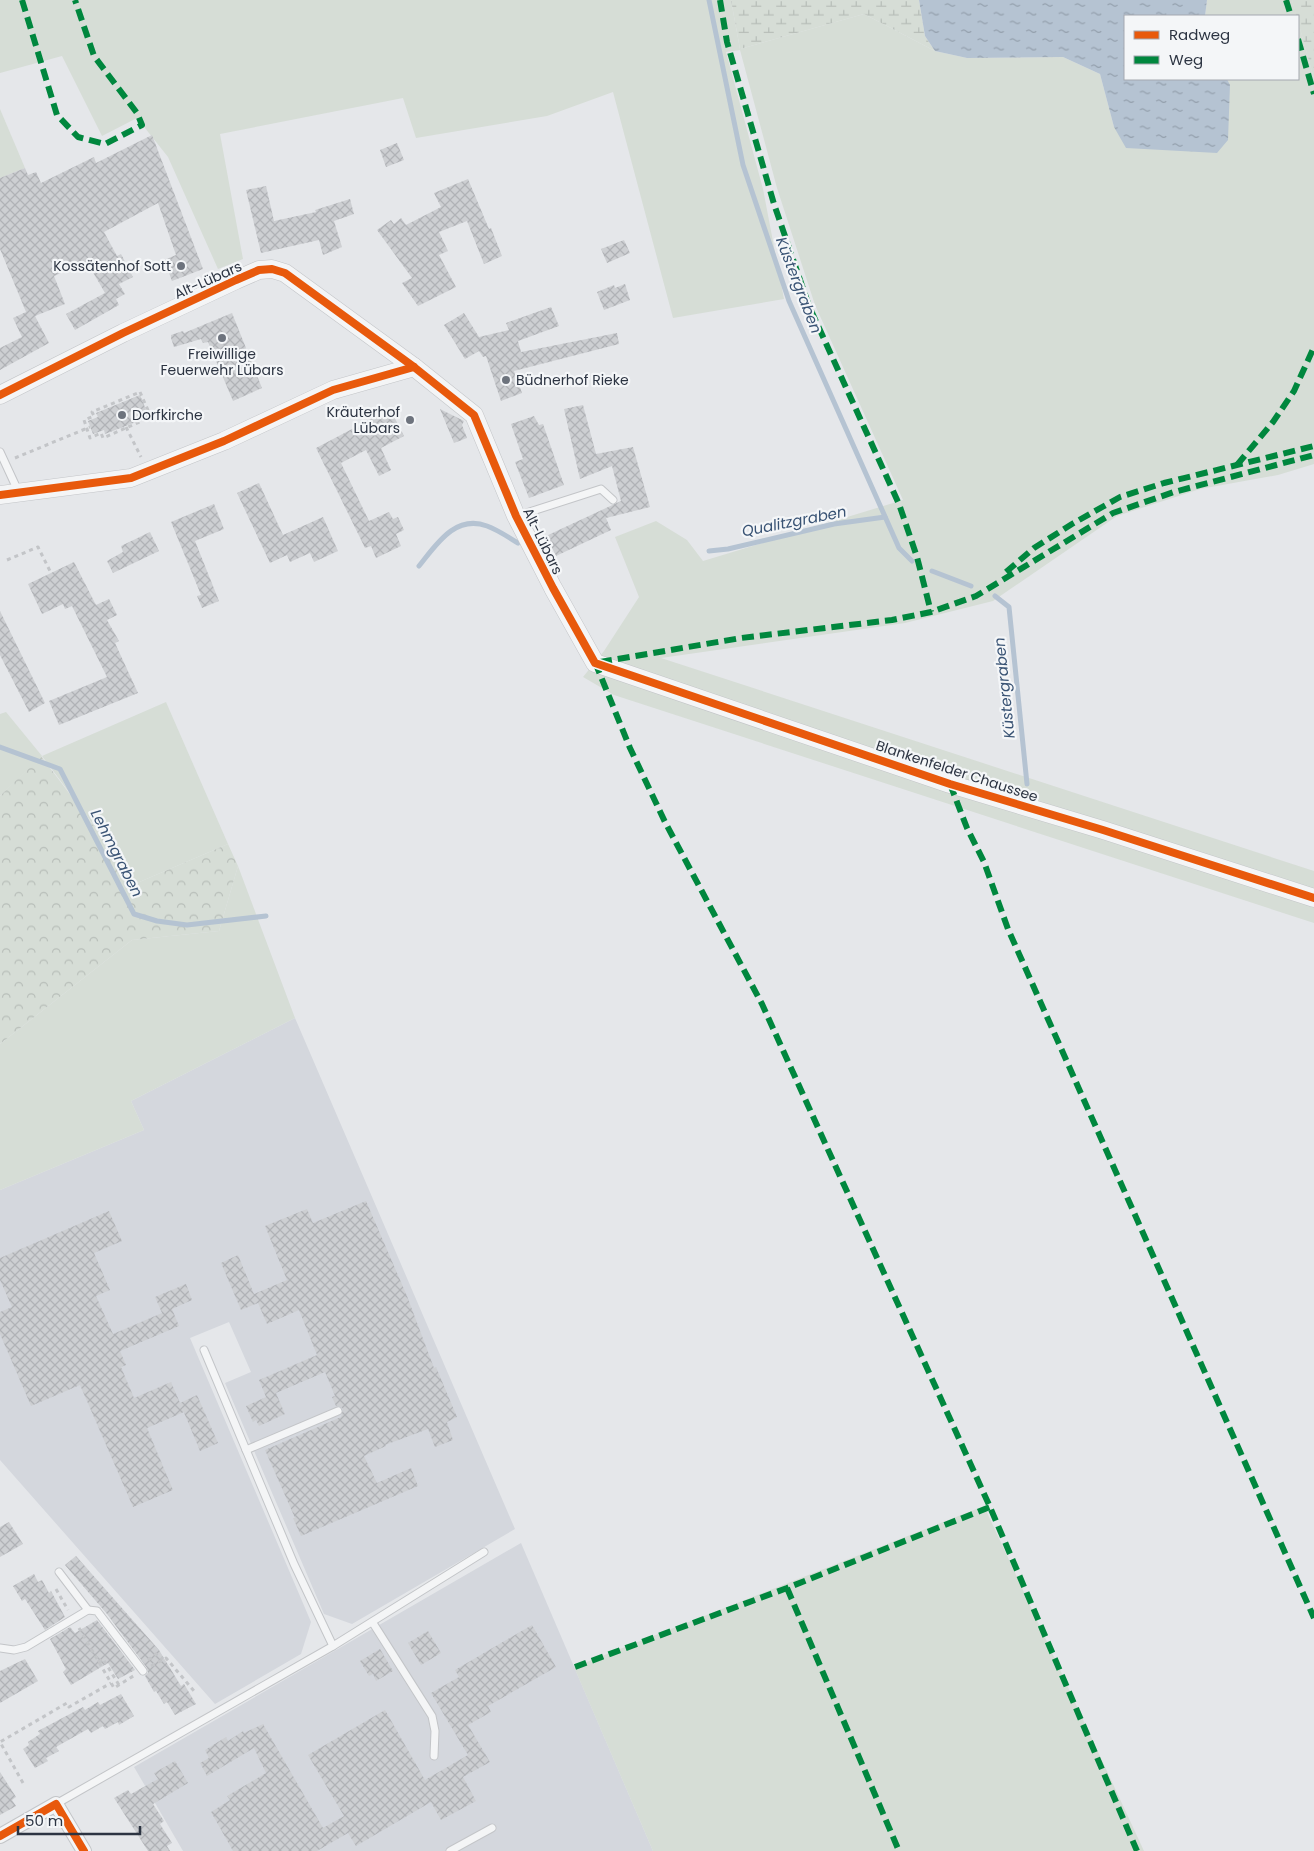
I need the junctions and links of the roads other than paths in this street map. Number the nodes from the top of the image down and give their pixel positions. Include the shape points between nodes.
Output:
1 (414, 367) junction
2 (0, 395) edge
3 (0, 452) edge
4 (19, 493) junction
5 (0, 496) edge
6 (613, 500) dead end
7 (516, 516) junction
8 (595, 663) joint
9 (1314, 898) edge
10 (204, 1350) dead end
11 (338, 1411) dead end
12 (246, 1450) junction
13 (484, 1552) dead end
14 (59, 1572) dead end
15 (88, 1610) junction
16 (373, 1623) junction
17 (333, 1646) junction
18 (0, 1648) edge
19 (143, 1671) dead end
20 (434, 1756) dead end
21 (56, 1804) junction
22 (492, 1828) dead end
23 (0, 1836) edge
24 (84, 1851) edge
25 (450, 1851) edge

1 - 2 street, Alt-Lübars via 285,273 272,269 259,270 139,325
1 - 4 street via 333,390 224,441 131,478
1 - 7 street, Alt-Lübars via 474,415
3 - 4 lane
4 - 5 street
6 - 7 lane via 601,489
7 - 8 street, Alt-Lübars
8 - 9 street, Blankenfelder Chaussee via 950,784
10 - 12 lane
11 - 12 lane
12 - 17 lane
13 - 16 lane
14 - 15 lane
15 - 18 lane via 26,1647 14,1650
15 - 19 lane via 97,1611
16 - 17 lane
16 - 20 lane via 432,1716
17 - 21 lane
21 - 23 street
21 - 24 street
22 - 25 lane

